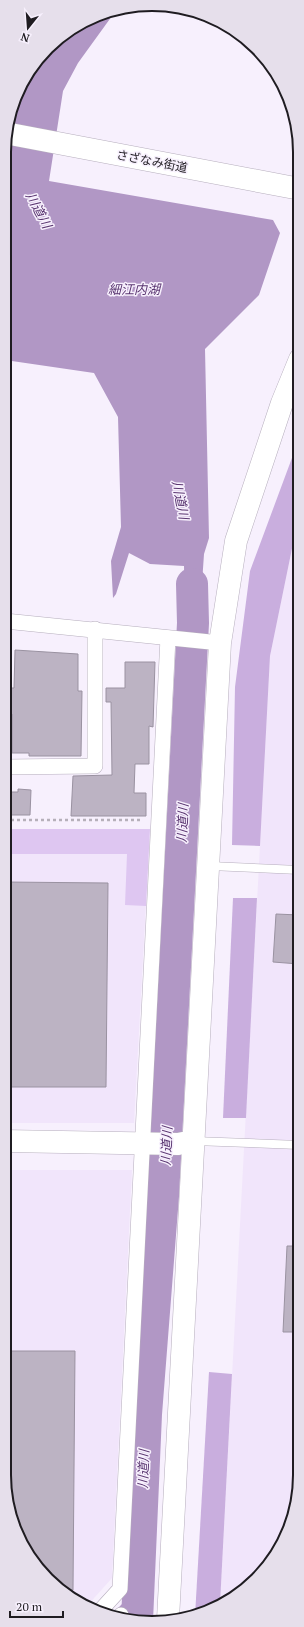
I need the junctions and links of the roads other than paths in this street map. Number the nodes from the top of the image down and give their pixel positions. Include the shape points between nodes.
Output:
1 (12, 134) edge
2 (293, 188) edge
3 (293, 376) edge
4 (11, 622) edge
5 (95, 630) junction
6 (172, 639) junction
7 (212, 643) junction
8 (11, 767) edge
9 (207, 866) junction
10 (293, 870) edge
11 (11, 1142) edge
12 (146, 1142) junction
13 (185, 1142) junction
14 (293, 1145) edge
15 (103, 1607) edge
16 (168, 1615) edge

1 - 2 street, さざなみ街道
3 - 7 street via 236,542
4 - 5 street
5 - 6 street
5 - 8 street via 95,766
6 - 7 street
6 - 12 street via 159,820
7 - 9 street
9 - 10 lane
9 - 13 street
11 - 12 street
12 - 13 street
12 - 15 street via 120,1589
13 - 14 lane
13 - 16 street

